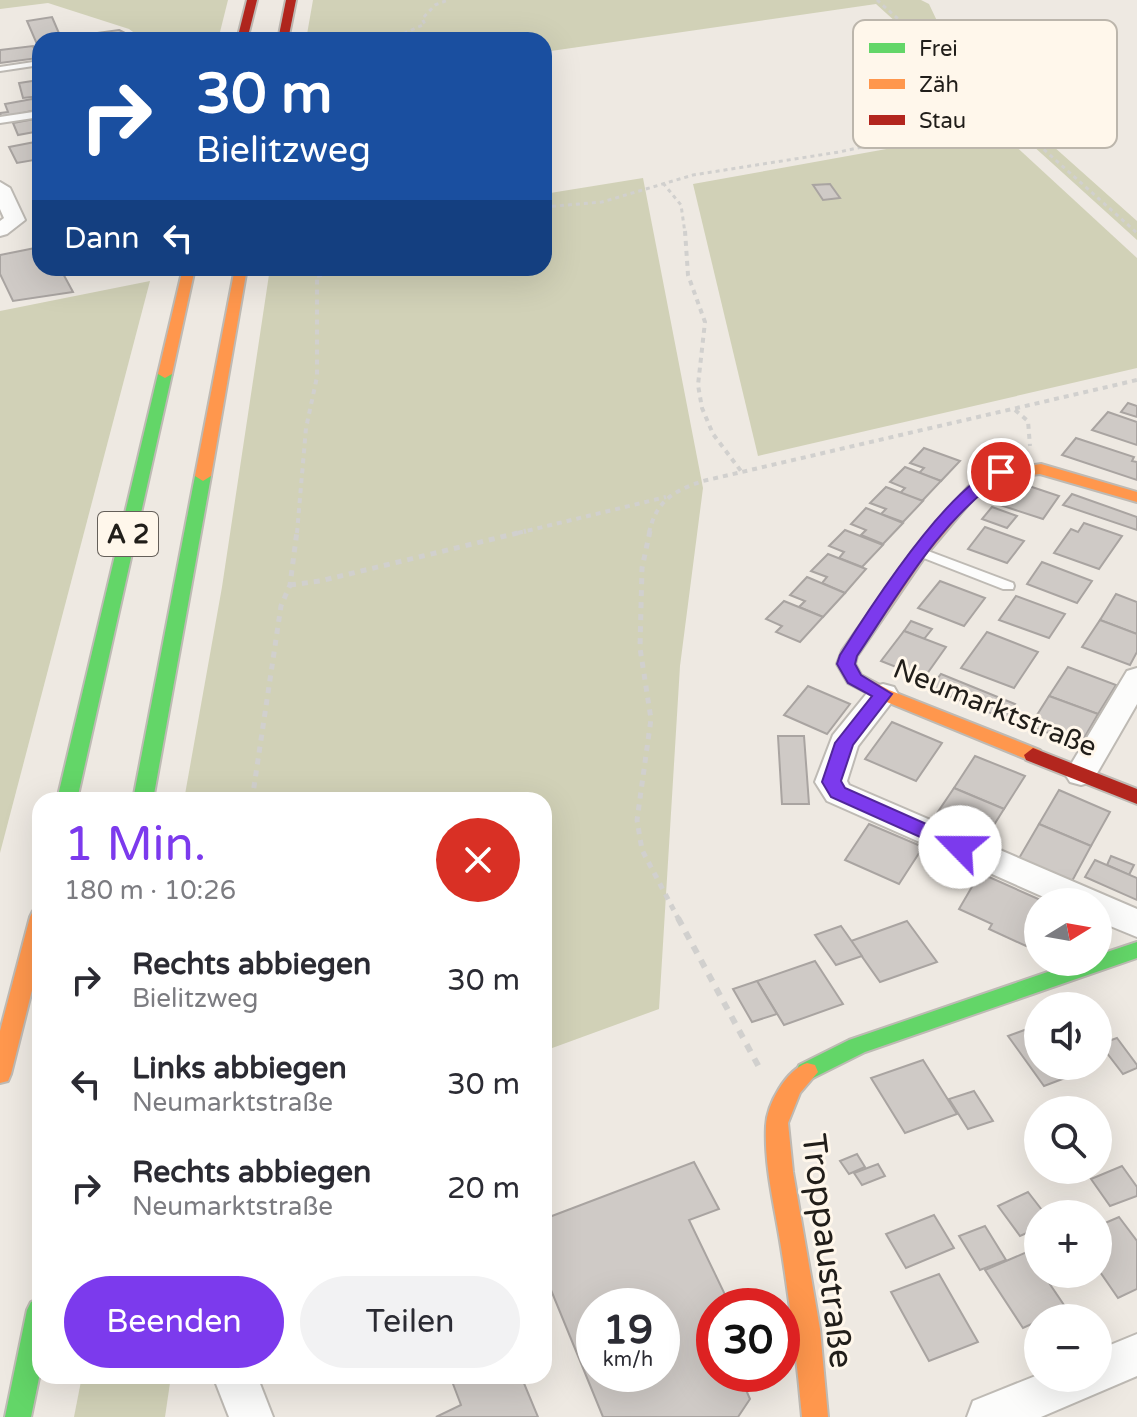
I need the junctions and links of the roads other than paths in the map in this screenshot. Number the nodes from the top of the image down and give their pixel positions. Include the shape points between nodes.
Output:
1 (252, 0) edge
2 (291, 0) edge
3 (244, 32) edge
4 (285, 32) edge
5 (32, 64) edge
6 (0, 69) edge
7 (32, 115) edge
8 (0, 120) edge
9 (0, 188) edge
10 (0, 230) edge
11 (187, 276) edge
12 (240, 276) edge
13 (1137, 497) edge
14 (920, 552) junction
15 (1008, 586) dead end
16 (1137, 678) edge
17 (883, 694) junction
18 (1081, 774) junction
19 (69, 792) edge
20 (144, 792) edge
21 (1137, 797) edge
22 (1056, 888) edge
23 (1112, 912) edge
24 (1137, 924) edge
25 (32, 948) edge
26 (1137, 950) edge
27 (0, 1074) edge
28 (32, 1349) edge
29 (1137, 1355) edge
30 (1112, 1365) edge
31 (238, 1384) edge
32 (1049, 1392) edge
33 (18, 1417) edge
34 (251, 1417) edge
35 (815, 1417) edge
36 (989, 1417) edge

1 - 3 main road
2 - 4 main road
5 - 6 lane
7 - 8 lane
9 - 10 street via 15,220
11 - 19 main road, A 2
12 - 20 main road, A 2
13 - 14 main road, Neumarktstraße via 1038,469 1001,472 982,482
14 - 15 lane
14 - 17 main road, Neumarktstraße via 848,655 846,664 854,679
16 - 18 street
17 - 18 main road, Neumarktstraße
17 - 22 street via 844,743 831,782 838,793
18 - 21 main road, Neumarktstraße
23 - 24 street
25 - 27 main road
26 - 35 main road, Troppaustraße via 857,1046 811,1069 791,1087 777,1123
28 - 33 main road
29 - 30 street
31 - 34 street
32 - 36 street

